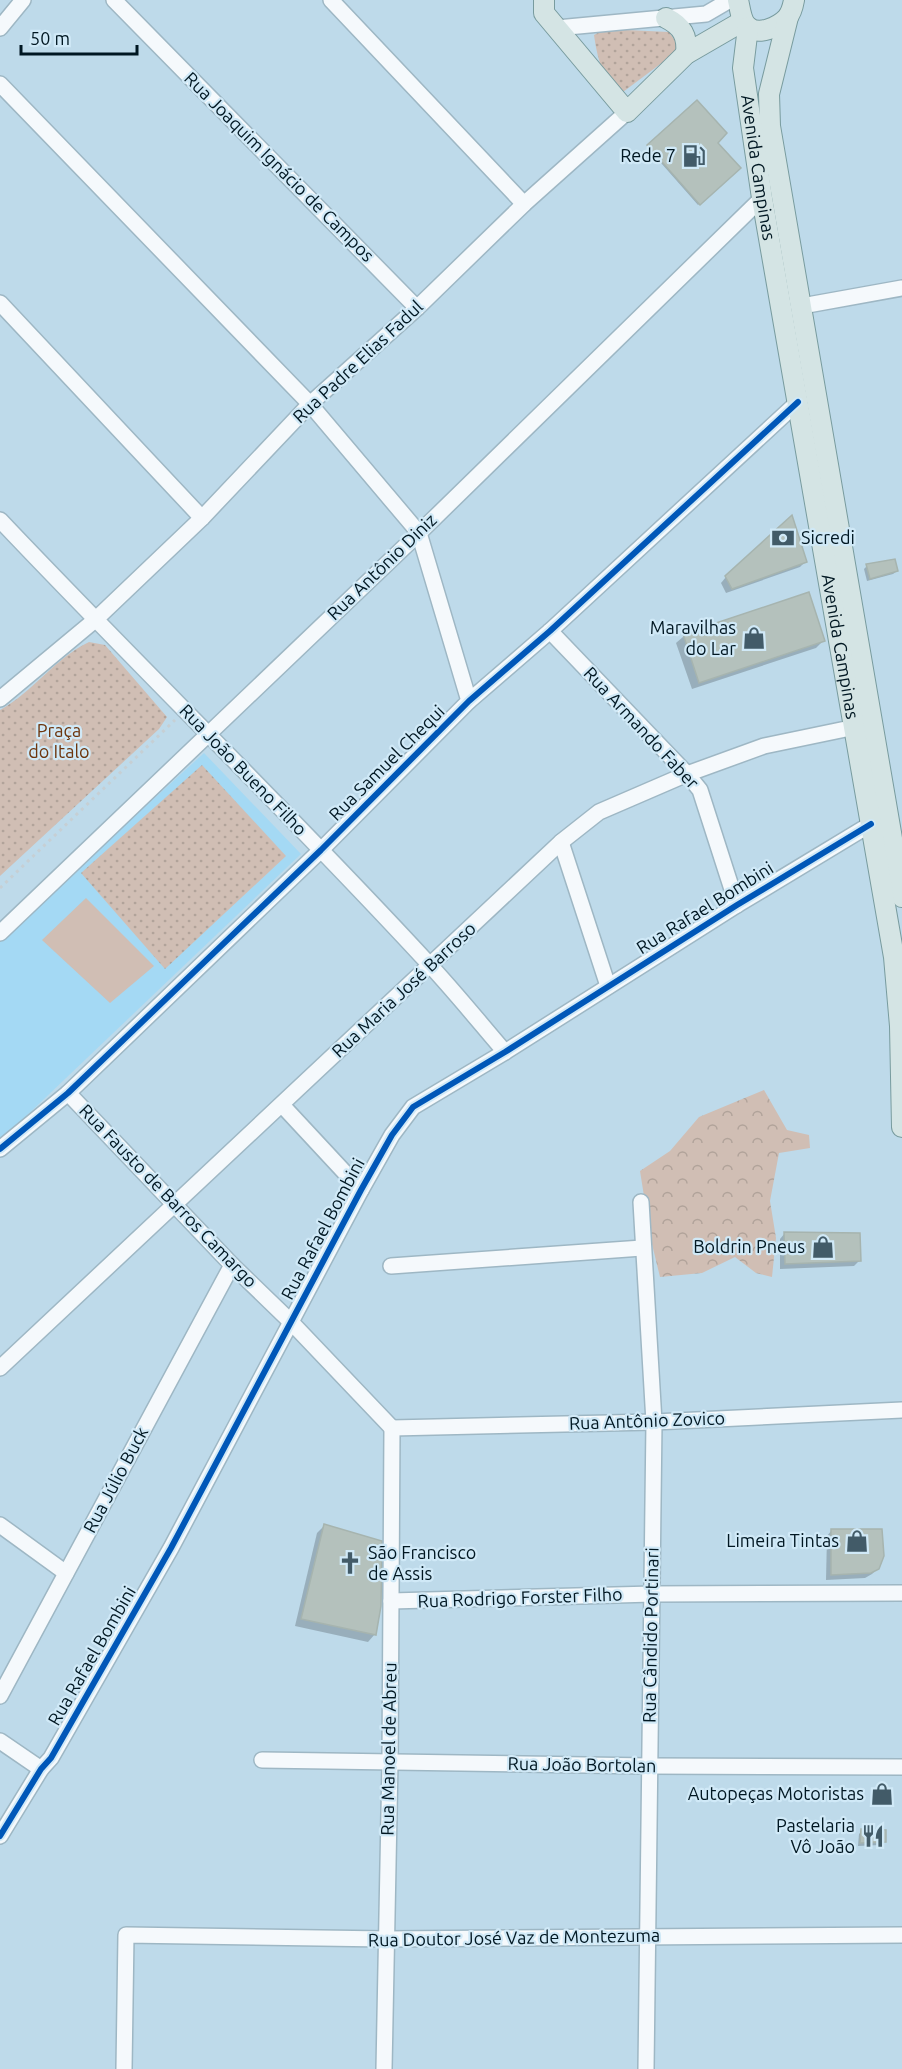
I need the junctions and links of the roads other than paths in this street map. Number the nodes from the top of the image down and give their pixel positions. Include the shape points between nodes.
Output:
1 (23, 0) edge
2 (114, 0) edge
3 (331, 0) edge
4 (730, 0) edge
5 (738, 0) edge
6 (791, 9) edge
7 (544, 10) edge
8 (666, 18) junction
9 (746, 24) junction
10 (0, 28) edge
11 (686, 54) junction
12 (0, 84) edge
13 (627, 112) junction
14 (762, 198) junction
15 (524, 204) junction
16 (902, 288) edge
17 (0, 303) edge
18 (802, 306) junction
19 (417, 308) junction
20 (798, 402) junction
21 (310, 404) junction
22 (202, 518) junction
23 (0, 520) edge
24 (419, 533) junction
25 (95, 620) junction
26 (550, 631) junction
27 (0, 699) edge
28 (469, 701) junction
29 (873, 724) junction
30 (853, 727) junction
31 (208, 733) junction
32 (687, 774) junction
33 (870, 824) junction
34 (561, 842) junction
35 (321, 850) junction
36 (902, 897) edge
37 (737, 905) junction
38 (0, 933) edge
39 (429, 965) junction
40 (608, 986) junction
41 (505, 1052) junction
42 (68, 1094) junction
43 (282, 1105) junction
44 (902, 1128) edge
45 (0, 1149) edge
46 (361, 1190) junction
47 (641, 1202) dead end
48 (174, 1204) junction
49 (642, 1248) junction
50 (232, 1265) junction
51 (391, 1266) dead end
52 (291, 1322) junction
53 (0, 1368) edge
54 (902, 1410) edge
55 (654, 1422) junction
56 (392, 1428) junction
57 (0, 1525) edge
58 (66, 1573) junction
59 (902, 1593) edge
60 (653, 1594) junction
61 (391, 1601) junction
62 (0, 1696) edge
63 (0, 1741) edge
64 (262, 1760) dead end
65 (390, 1762) junction
66 (649, 1766) junction
67 (902, 1767) edge
68 (40, 1769) junction
69 (0, 1836) edge
70 (902, 1935) edge
71 (648, 1936) junction
72 (386, 1940) junction
73 (124, 2069) edge
74 (384, 2069) edge
75 (646, 2069) edge

1 - 10 street
2 - 19 street, Rua Joaquim Ignácio de Campos
3 - 15 street
4 - 8 street via 706,14
5 - 9 main road
6 - 9 main road via 778,25 767,29
6 - 18 main road, Avenida Campinas via 769,94
7 - 8 street
7 - 13 main road
8 - 11 main road via 683,31
9 - 11 main road
9 - 14 main road, Avenida Campinas via 743,68
11 - 13 main road
12 - 21 street
13 - 15 street, Rua Padre Elias Fadul
14 - 20 main road, Avenida Campinas
14 - 24 street, Rua Antônio Diniz
15 - 19 street, Rua Padre Elias Fadul
16 - 18 street
17 - 22 street
18 - 29 main road, Avenida Campinas
19 - 21 street, Rua Padre Elias Fadul
20 - 26 street, Rua Samuel Chequi
20 - 30 main road, Avenida Campinas
21 - 22 street, Rua Padre Elias Fadul
21 - 24 street
22 - 25 street, Rua Padre Elias Fadul
23 - 25 street, Rua João Bueno Filho
24 - 28 street
24 - 31 street, Rua Antônio Diniz
25 - 27 street, Rua Padre Elias Fadul
25 - 31 street, Rua João Bueno Filho
26 - 28 street, Rua Samuel Chequi
26 - 32 street, Rua Armando Faber
28 - 35 street, Rua Samuel Chequi
29 - 30 street, Rua Maria José Barroso
29 - 36 main road, Avenida Campinas
30 - 32 street, Rua Maria José Barroso via 764,746
30 - 33 main road, Avenida Campinas
31 - 35 street, Rua João Bueno Filho
31 - 38 street, Rua Antônio Diniz
32 - 34 street, Rua Maria José Barroso via 600,812
32 - 37 street, Rua Armando Faber via 700,790
33 - 37 street, Rua Rafael Bombini
33 - 44 main road, Avenida Campinas via 895,969
34 - 39 street, Rua Maria José Barroso
34 - 40 street
35 - 39 street, Rua João Bueno Filho
35 - 42 street, Rua Samuel Chequi
37 - 40 street, Rua Rafael Bombini
39 - 41 street, Rua João Bueno Filho
39 - 43 street, Rua Maria José Barroso
40 - 41 street, Rua Rafael Bombini
41 - 46 street, Rua Rafael Bombini via 413,1107
42 - 45 street, Rua Samuel Chequi
42 - 48 street, Rua Fausto de Barros Camargo
43 - 46 street
43 - 48 street, Rua Maria José Barroso
46 - 52 street, Rua Rafael Bombini
47 - 49 street, Rua Cândido Portinari
48 - 50 street, Rua Fausto de Barros Camargo
48 - 53 street, Rua Maria José Barroso
49 - 51 street
49 - 55 street, Rua Cândido Portinari
50 - 52 street, Rua Fausto de Barros Camargo
50 - 58 street, Rua Júlio Buck
52 - 56 street, Rua Fausto de Barros Camargo
52 - 68 street, Rua Rafael Bombini via 171,1548 51,1758
54 - 55 street, Rua Antônio Zovico
55 - 56 street, Rua Antônio Zovico
55 - 60 street, Rua Cândido Portinari
56 - 61 street, Rua Manoel de Abreu
57 - 58 street
58 - 62 street, Rua Júlio Buck
59 - 60 street, Rua Rodrigo Forster Filho
60 - 61 street, Rua Rodrigo Forster Filho
60 - 66 street, Rua Cândido Portinari
61 - 65 street, Rua Manoel de Abreu
63 - 68 street
64 - 65 street, Rua João Bortolan
65 - 66 street, Rua João Bortolan
65 - 72 street, Rua Manoel de Abreu
66 - 67 street, Rua João Bortolan
66 - 71 street, Rua Cândido Portinari
68 - 69 street, Rua Rafael Bombini
70 - 71 street, Rua Doutor José Vaz de Montezuma
71 - 72 street, Rua Doutor José Vaz de Montezuma
71 - 75 street, Rua Cândido Portinari
72 - 73 street, Rua Doutor José Vaz de Montezuma via 126,1935
72 - 74 street, Rua Manoel de Abreu

